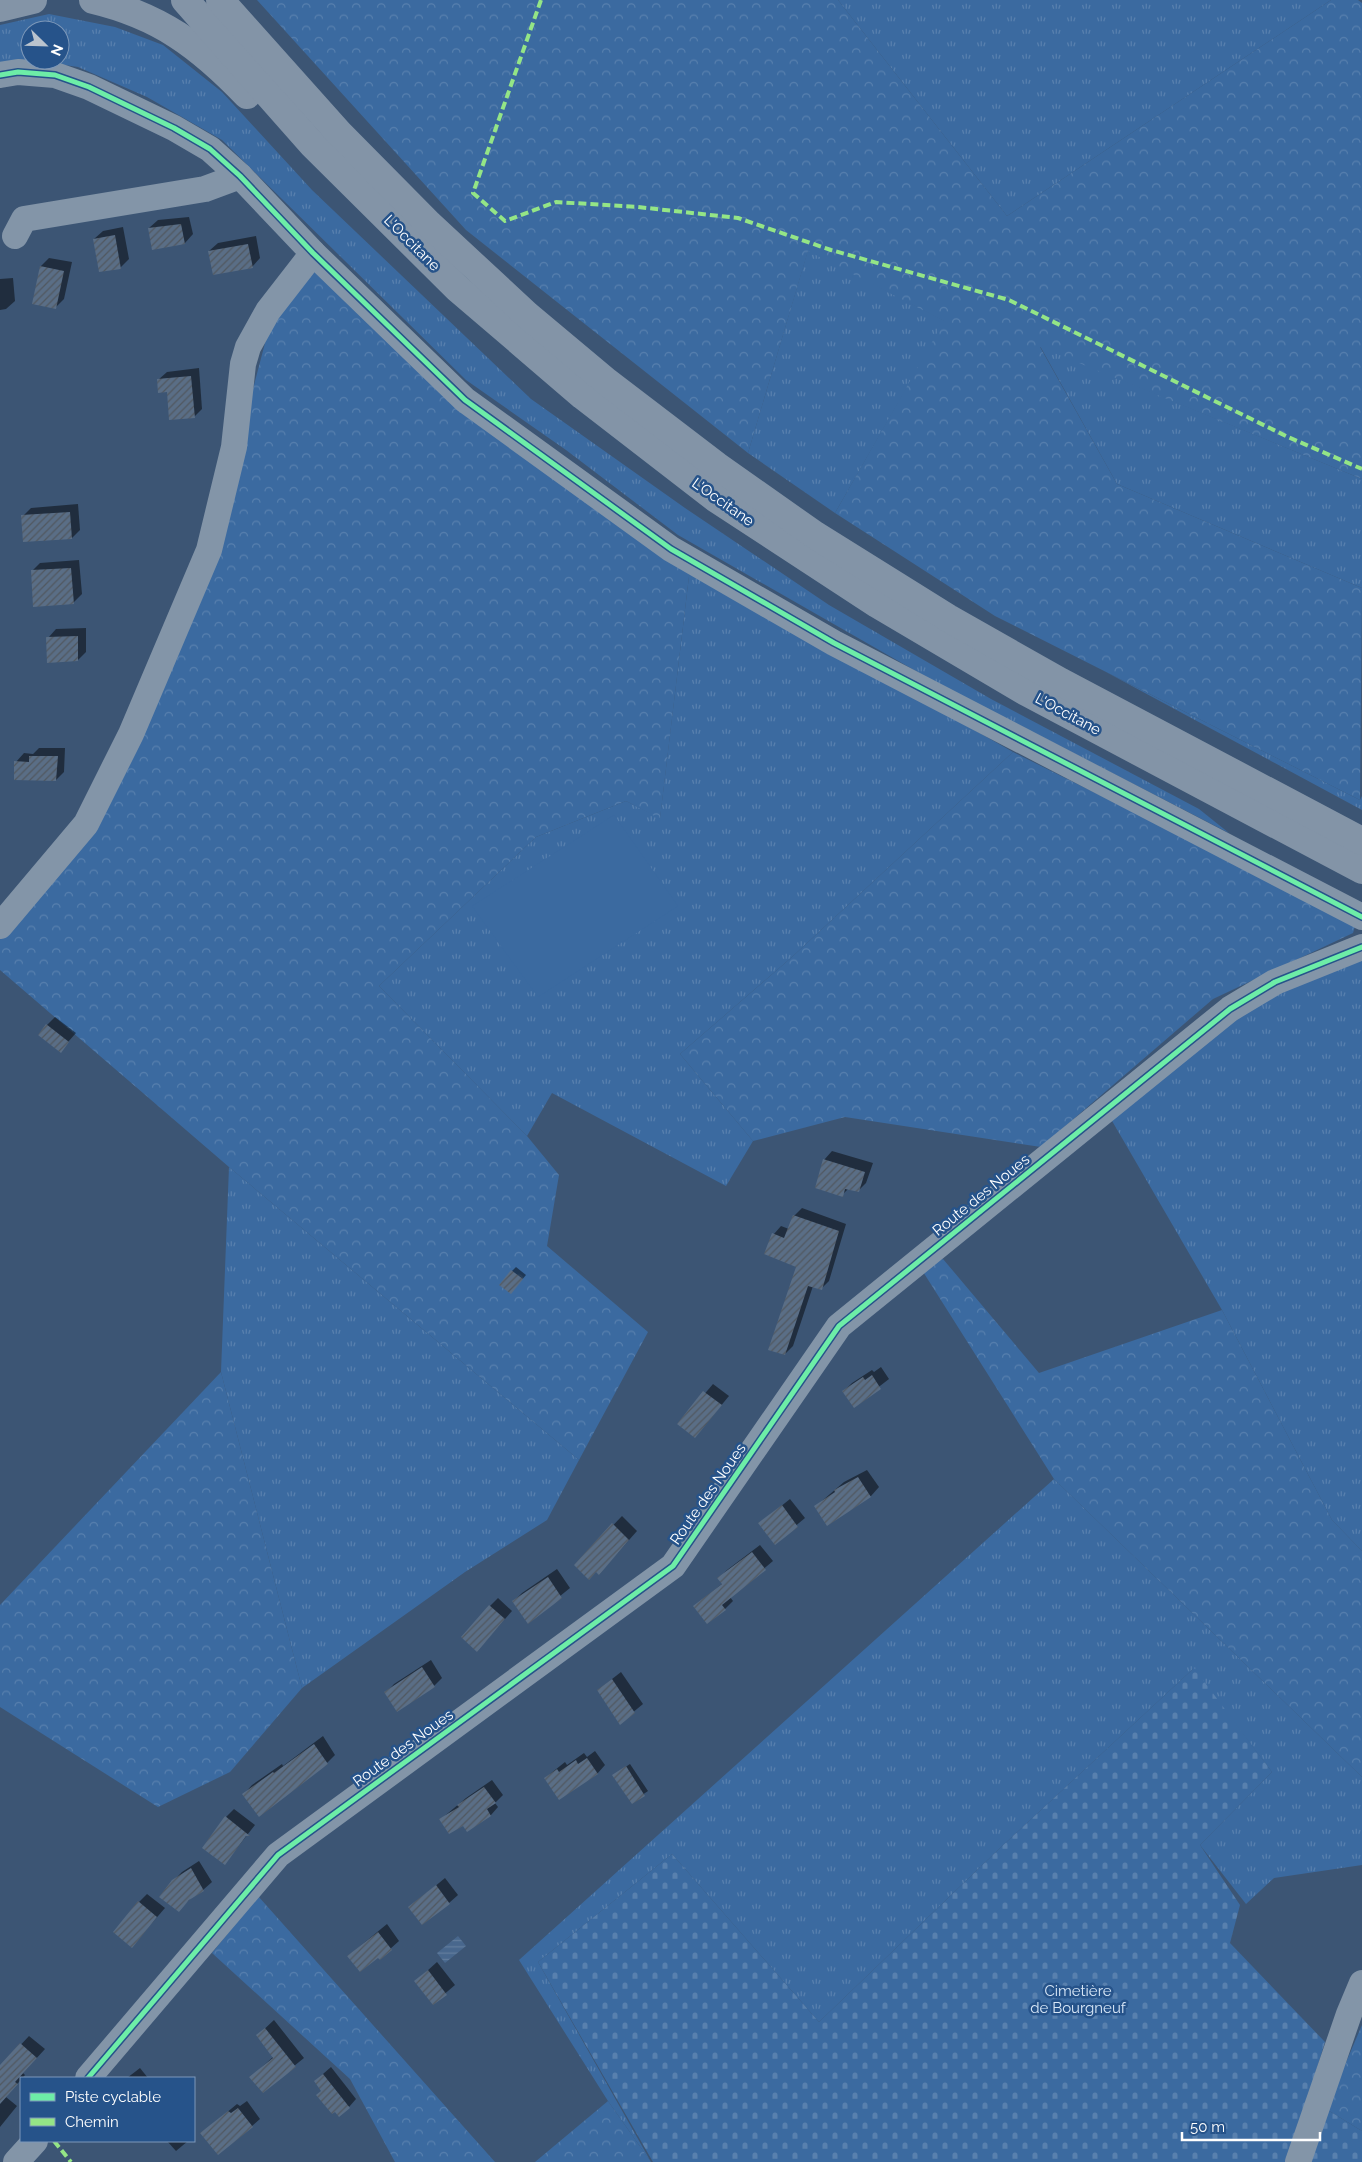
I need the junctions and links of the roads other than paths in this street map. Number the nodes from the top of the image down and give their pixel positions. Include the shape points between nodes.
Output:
1 (33, 0) edge
2 (93, 0) edge
3 (186, 0) edge
4 (220, 0) edge
5 (0, 8) edge
6 (0, 75) edge
7 (325, 157) junction
8 (240, 176) junction
9 (15, 236) dead end
10 (313, 253) junction
11 (1362, 841) edge
12 (1362, 870) edge
13 (1362, 917) edge
14 (0, 926) edge
15 (1362, 947) edge
16 (1362, 1983) edge
17 (89, 2077) edge
18 (34, 2142) edge
19 (16, 2162) edge
20 (1298, 2162) edge

1 - 5 highway
2 - 7 highway via 144,15 188,40 289,139
3 - 7 highway, L'Occitane
4 - 11 highway, L'Occitane via 339,133 429,224 534,321 717,466 815,535 948,618 1061,682
6 - 8 street via 18,72 55,76 89,87 210,149
7 - 12 highway, L'Occitane via 457,288 584,396 715,498 878,604 1026,692
8 - 9 street via 205,189 24,219
8 - 10 street
10 - 13 street via 465,400 671,549 834,643
10 - 14 street via 268,311 248,347 243,364 234,447 209,550 131,734 86,824
15 - 17 street, Route des Noues via 1275,982 1230,1009 839,1326 673,1566 278,1855
16 - 20 street via 1348,2014
18 - 19 street

